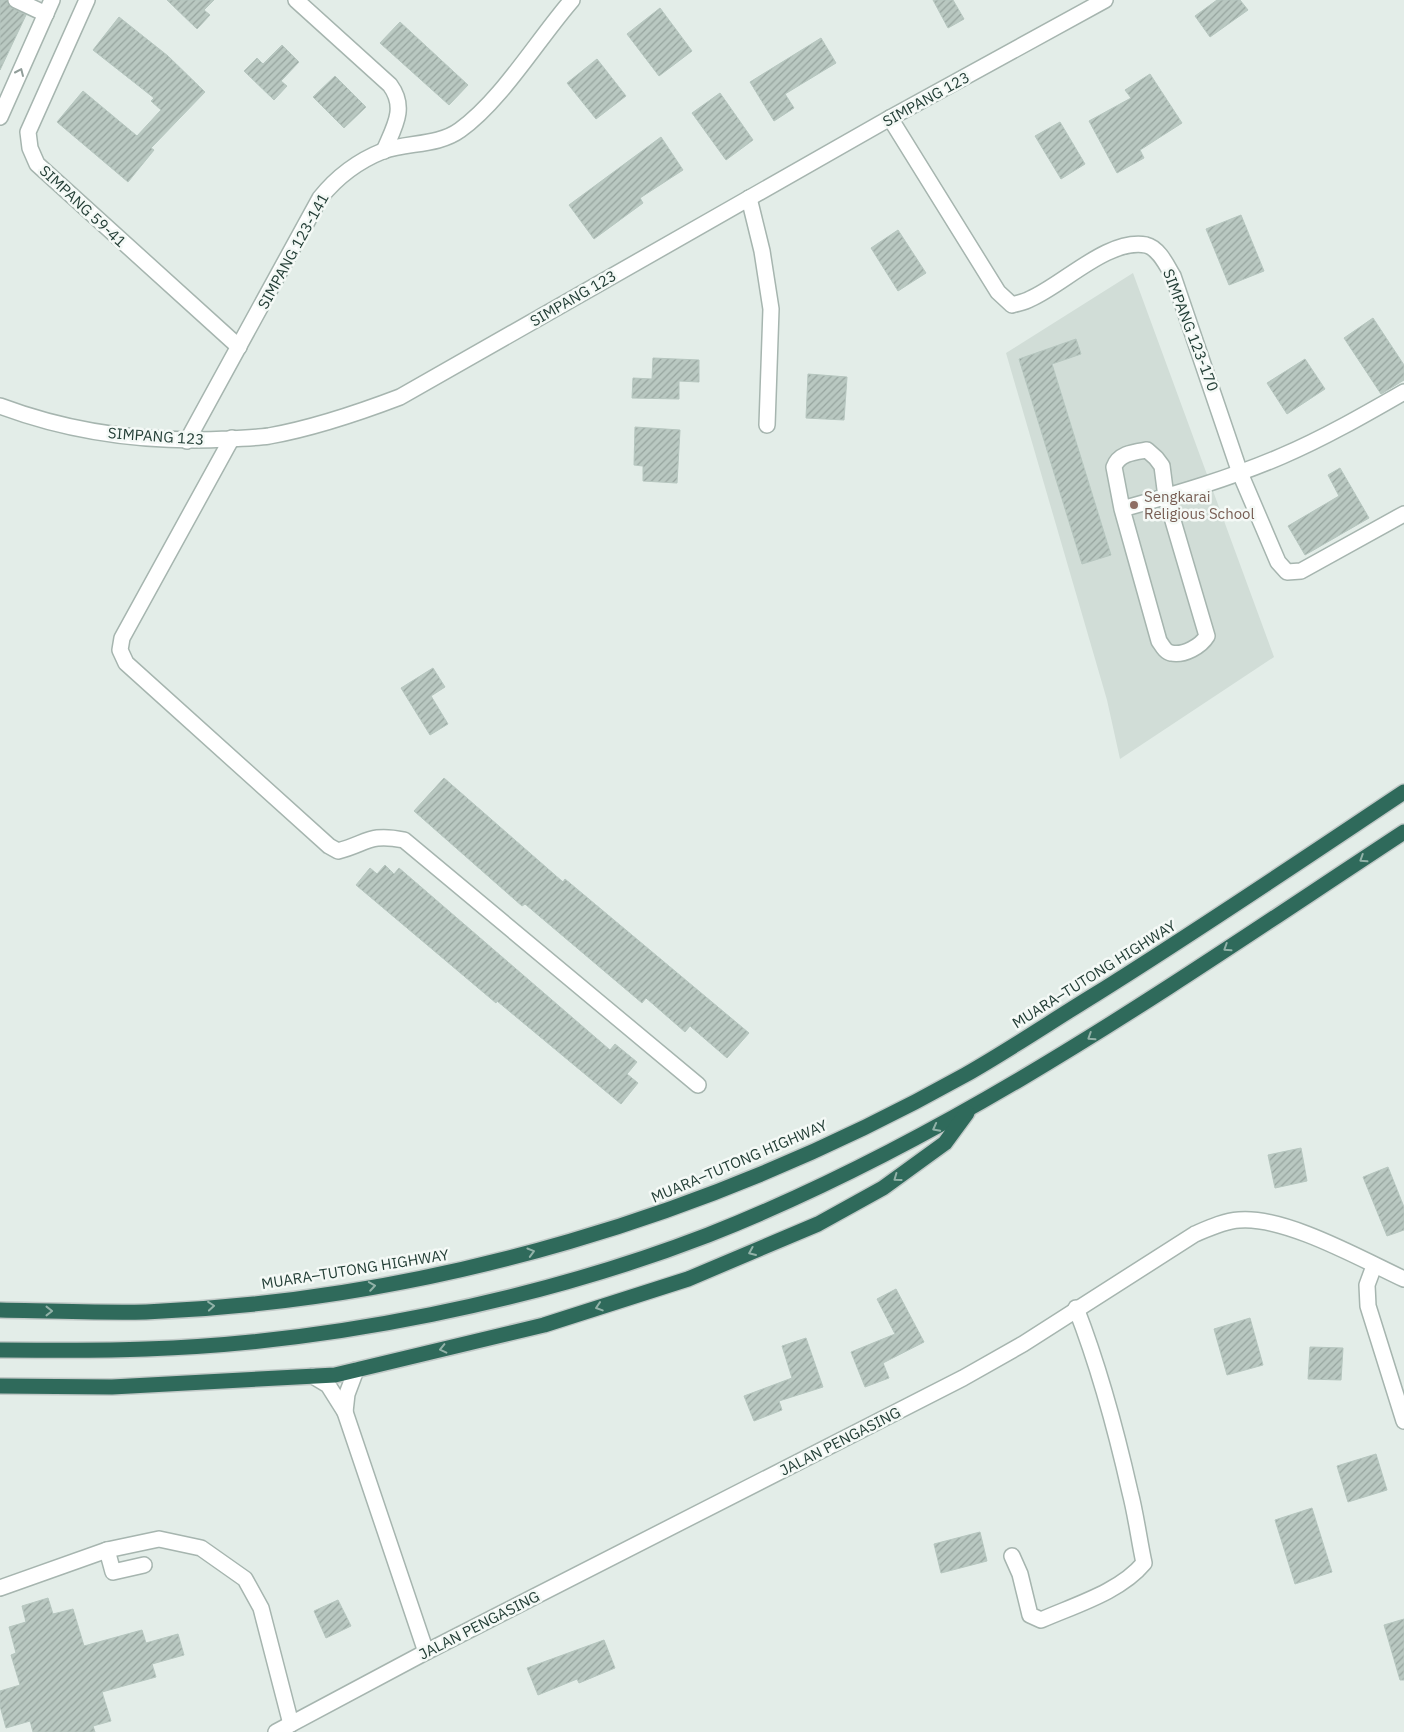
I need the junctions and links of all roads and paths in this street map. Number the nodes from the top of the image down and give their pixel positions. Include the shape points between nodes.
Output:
1 (16, 0) edge
2 (52, 0) edge
3 (87, 0) edge
4 (296, 0) edge
5 (572, 0) edge
6 (1105, 0) edge
7 (46, 14) junction
8 (0, 117) edge
9 (890, 118) junction
10 (384, 151) junction
11 (748, 198) junction
12 (239, 347) junction
13 (1404, 392) edge
14 (0, 406) edge
15 (767, 425) dead end
16 (232, 438) junction
17 (187, 441) junction
18 (1240, 473) junction
19 (1166, 497) junction
20 (1122, 509) junction
21 (1404, 514) edge
22 (1404, 792) edge
23 (1404, 832) edge
24 (698, 1085) dead end
25 (970, 1110) junction
26 (1374, 1266) junction
27 (1404, 1279) edge
28 (1076, 1308) junction
29 (0, 1310) edge
30 (0, 1350) edge
31 (356, 1370) junction
32 (313, 1376) junction
33 (0, 1386) edge
34 (345, 1412) junction
35 (1404, 1420) edge
36 (107, 1550) junction
37 (1012, 1556) dead end
38 (144, 1565) dead end
39 (0, 1588) edge
40 (426, 1652) junction
41 (291, 1724) junction
42 (276, 1732) edge

1 - 7 street
2 - 7 street
3 - 12 street, SIMPANG 59-41 via 28,132 37,164
4 - 10 street via 390,85 398,96 399,109
5 - 10 street, SIMPANG 123-141 via 484,109 459,131 426,144
6 - 9 street, SIMPANG 123
8 -> 7 street
9 - 11 street, SIMPANG 123
9 - 18 street, SIMPANG 123-170 via 998,292 1012,304 1030,299 1109,252 1127,245 1148,245 1162,257 1173,276
10 - 12 street, SIMPANG 123-141 via 334,180 320,198
11 - 15 street via 762,251 771,309
11 - 16 street, SIMPANG 123 via 400,397 343,418 269,436
12 - 17 street, SIMPANG 123-141
13 - 18 street via 1336,431
14 - 17 street, SIMPANG 123 via 113,434
16 - 17 street, SIMPANG 123
16 - 24 street via 122,638 120,650 126,663 329,846 338,851 384,836 404,840
18 - 19 street
18 - 21 street, SIMPANG 123-170 via 1278,562 1288,572 1300,570
19 - 20 street
19 - 20 street via 1162,466 1148,450 1133,452 1122,457 1114,467
19 - 20 street via 1207,636 1198,646 1181,652 1171,653 1159,641
29 -> 22 highway, MUARA–TUTONG HIGHWAY via 146,1312 272,1301 393,1283 506,1260 694,1202 865,1126 965,1075 1177,943
23 -> 25 highway via 1082,1043
25 -> 30 highway via 882,1156 707,1235 516,1295 411,1318 279,1339 147,1349
25 -> 31 highway via 945,1143 883,1188 818,1224 688,1278 544,1325
26 - 27 street, JALAN PENGASING
26 - 28 street, JALAN PENGASING via 1282,1224 1238,1220 1195,1234
26 - 35 street via 1367,1285 1368,1306
28 - 37 street via 1090,1343 1110,1417 1144,1563 1134,1576 1041,1620 1030,1615
28 - 40 street, JALAN PENGASING via 1023,1344 963,1378
31 - 32 highway
31 - 34 street via 347,1394
32 - 33 highway via 112,1387
32 - 34 street via 328,1385
34 - 40 street
36 - 38 street via 113,1572
36 - 39 street
36 - 41 street via 159,1539 201,1548 245,1579 261,1608
40 - 41 street, JALAN PENGASING
41 - 42 street, JALAN PENGASING

